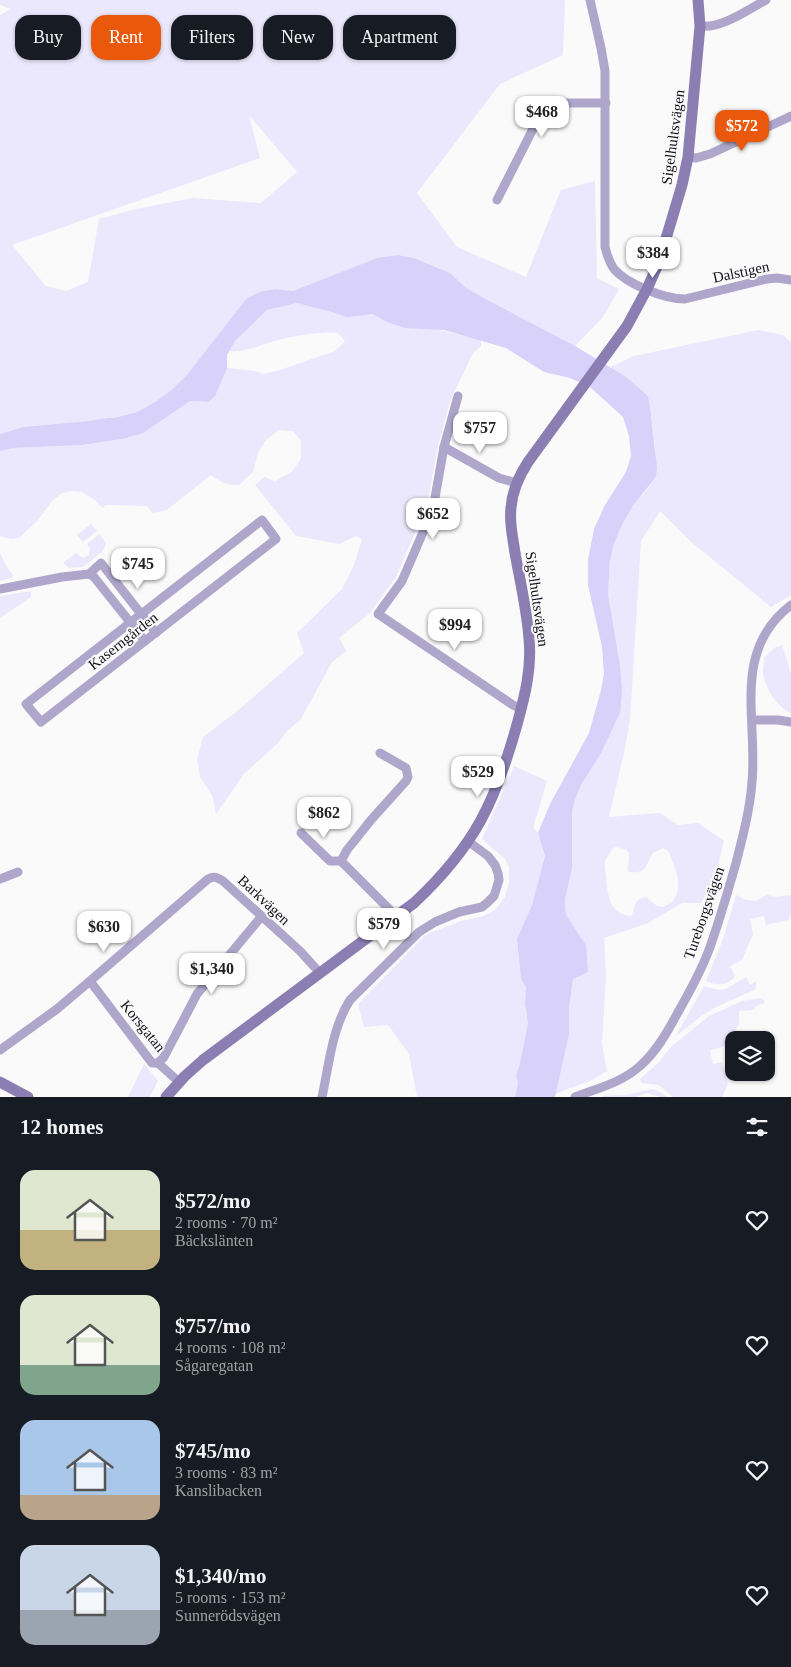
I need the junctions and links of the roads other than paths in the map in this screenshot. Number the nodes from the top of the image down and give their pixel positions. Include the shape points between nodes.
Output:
1 (590, 0) edge
2 (698, 0) edge
3 (766, 0) edge
4 (700, 26) junction
5 (606, 103) junction
6 (791, 116) edge
7 (688, 157) junction
8 (497, 200) dead end
9 (791, 280) edge
10 (647, 289) junction
11 (458, 396) dead end
12 (444, 447) junction
13 (517, 483) junction
14 (89, 574) junction
15 (0, 589) edge
16 (791, 606) edge
17 (141, 614) junction
18 (130, 623) junction
19 (156, 632) junction
20 (145, 641) junction
21 (521, 708) junction
22 (752, 720) junction
23 (791, 722) edge
24 (380, 753) dead end
25 (301, 833) dead end
26 (469, 842) junction
27 (341, 861) junction
28 (18, 872) dead end
29 (0, 879) edge
30 (261, 917) junction
31 (395, 917) junction
32 (320, 972) junction
33 (90, 981) junction
34 (0, 1050) edge
35 (158, 1063) junction
36 (0, 1082) edge
37 (179, 1082) junction
38 (28, 1097) edge
39 (166, 1097) edge
40 (322, 1097) edge
41 (575, 1097) edge

1 - 5 street via 602,48
2 - 4 street, Sigelhultsvägen
3 - 4 street via 717,25
4 - 7 street, Sigelhultsvägen
5 - 8 street via 547,105
5 - 10 street via 605,247 615,270
6 - 7 street via 710,154
7 - 10 street, Sigelhultsvägen via 664,248
9 - 10 street, Dalstigen via 767,278 686,300 667,298
10 - 13 street, Sigelhultsvägen via 616,343 528,462
11 - 12 street
12 - 13 street via 499,478
12 - 21 street via 433,509 402,581 378,614
13 - 21 street, Sigelhultsvägen via 510,520 530,640
14 - 15 street
14 - 17 street via 101,563
14 - 18 street
16 - 22 street, Tureborgsvägen via 772,624 754,661 750,683
17 - 18 street, Kaserngården
17 - 19 street
17 - 19 street, Kaserngården via 262,520 276,539
18 - 20 street
18 - 20 street, Kaserngården via 26,704 41,722
19 - 20 street, Kaserngården
21 - 26 street, Sigelhultsvägen via 495,793
22 - 23 street
22 - 41 street, Tureborgsvägen via 753,781 749,810 710,948 672,1024 648,1059 618,1081
24 - 27 street via 406,768 408,777
25 - 27 street via 330,861
26 - 31 street, Sigelhultsvägen via 434,884
26 - 40 street via 496,865 499,880 494,896 482,907 460,912 419,932 350,1000 335,1037
27 - 31 street
28 - 29 street
30 - 32 street, Barkvägen
30 - 33 street, Barkvägen via 223,881 212,877
30 - 35 street via 197,994
31 - 32 street, Sigelhultsvägen
32 - 37 street, Sigelhultsvägen via 203,1060
33 - 34 street, Barkvägen
33 - 35 street, Korsgatan via 152,1063
35 - 37 street, Korsgatan
36 - 38 street
37 - 39 street, Sigelhultsvägen

